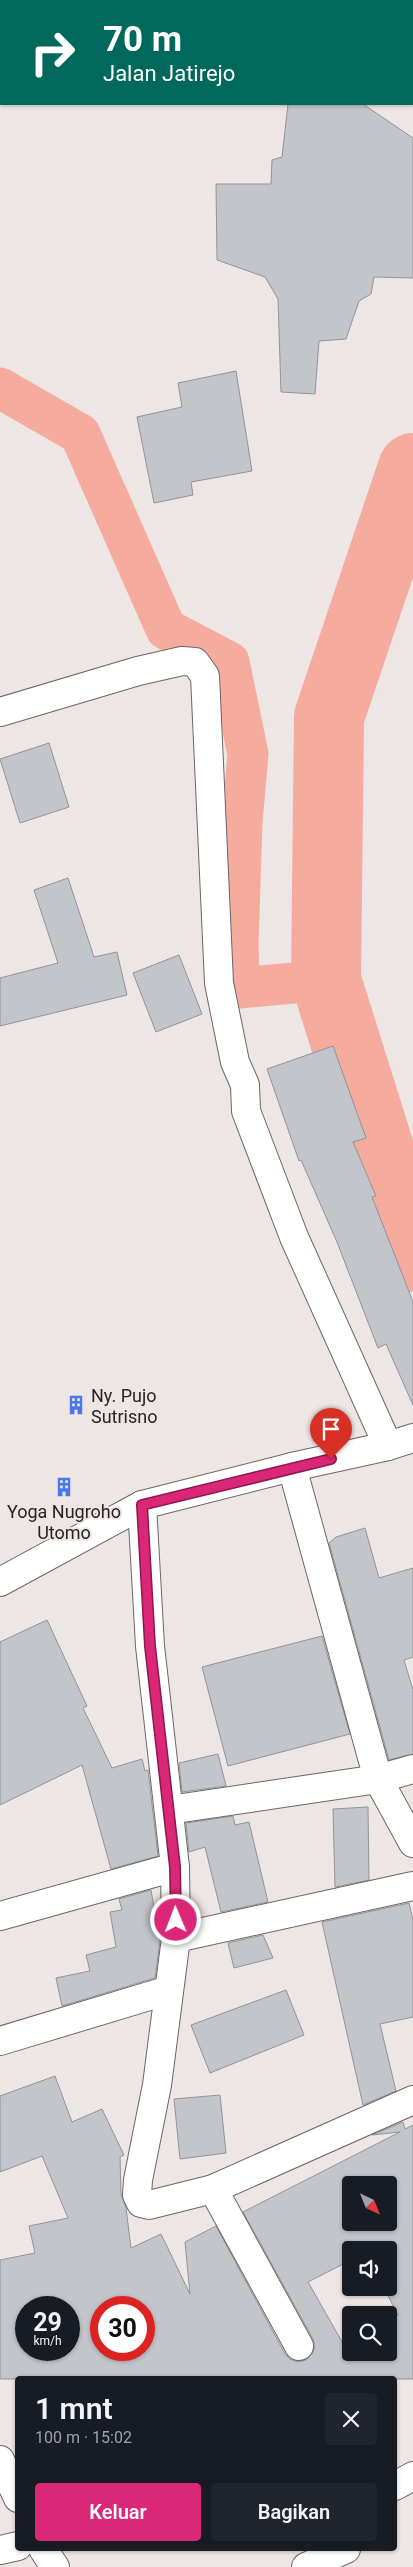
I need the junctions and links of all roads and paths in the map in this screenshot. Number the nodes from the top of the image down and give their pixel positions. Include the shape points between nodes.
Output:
1 (0, 712) edge
2 (401, 1442) edge
3 (292, 1467) junction
4 (142, 1505) junction
5 (0, 1582) edge
6 (413, 1769) edge
7 (378, 1779) junction
8 (169, 1810) junction
9 (413, 1843) edge
10 (175, 1867) junction
11 (413, 1886) edge
12 (0, 1916) edge
13 (176, 1938) junction
14 (169, 1990) junction
15 (0, 2041) edge
16 (413, 2100) edge
17 (213, 2189) junction
18 (299, 2346) dead end
19 (0, 2460) edge
20 (413, 2476) edge
21 (397, 2485) edge
22 (15, 2492) edge
23 (15, 2547) edge
24 (0, 2550) edge
25 (44, 2551) edge
26 (342, 2551) edge
27 (348, 2551) edge
28 (55, 2567) edge
29 (306, 2567) edge
30 (357, 2567) edge

1 - 2 street via 182,661 195,662 205,676 219,983 235,1062 245,1086 246,1111 294,1237
2 - 3 street
3 - 4 street
3 - 7 street
4 - 5 street
4 - 8 street via 150,1646
6 - 7 street
7 - 8 street
7 - 9 street
8 - 10 street
10 - 12 street
10 - 13 street
11 - 13 street
13 - 14 street
14 - 15 street
14 - 17 street via 157,2085 137,2195 141,2203 149,2205
16 - 17 street
17 - 18 street
19 - 22 street
20 - 21 street
23 - 24 street
25 - 28 street
26 - 29 street
27 - 30 street

